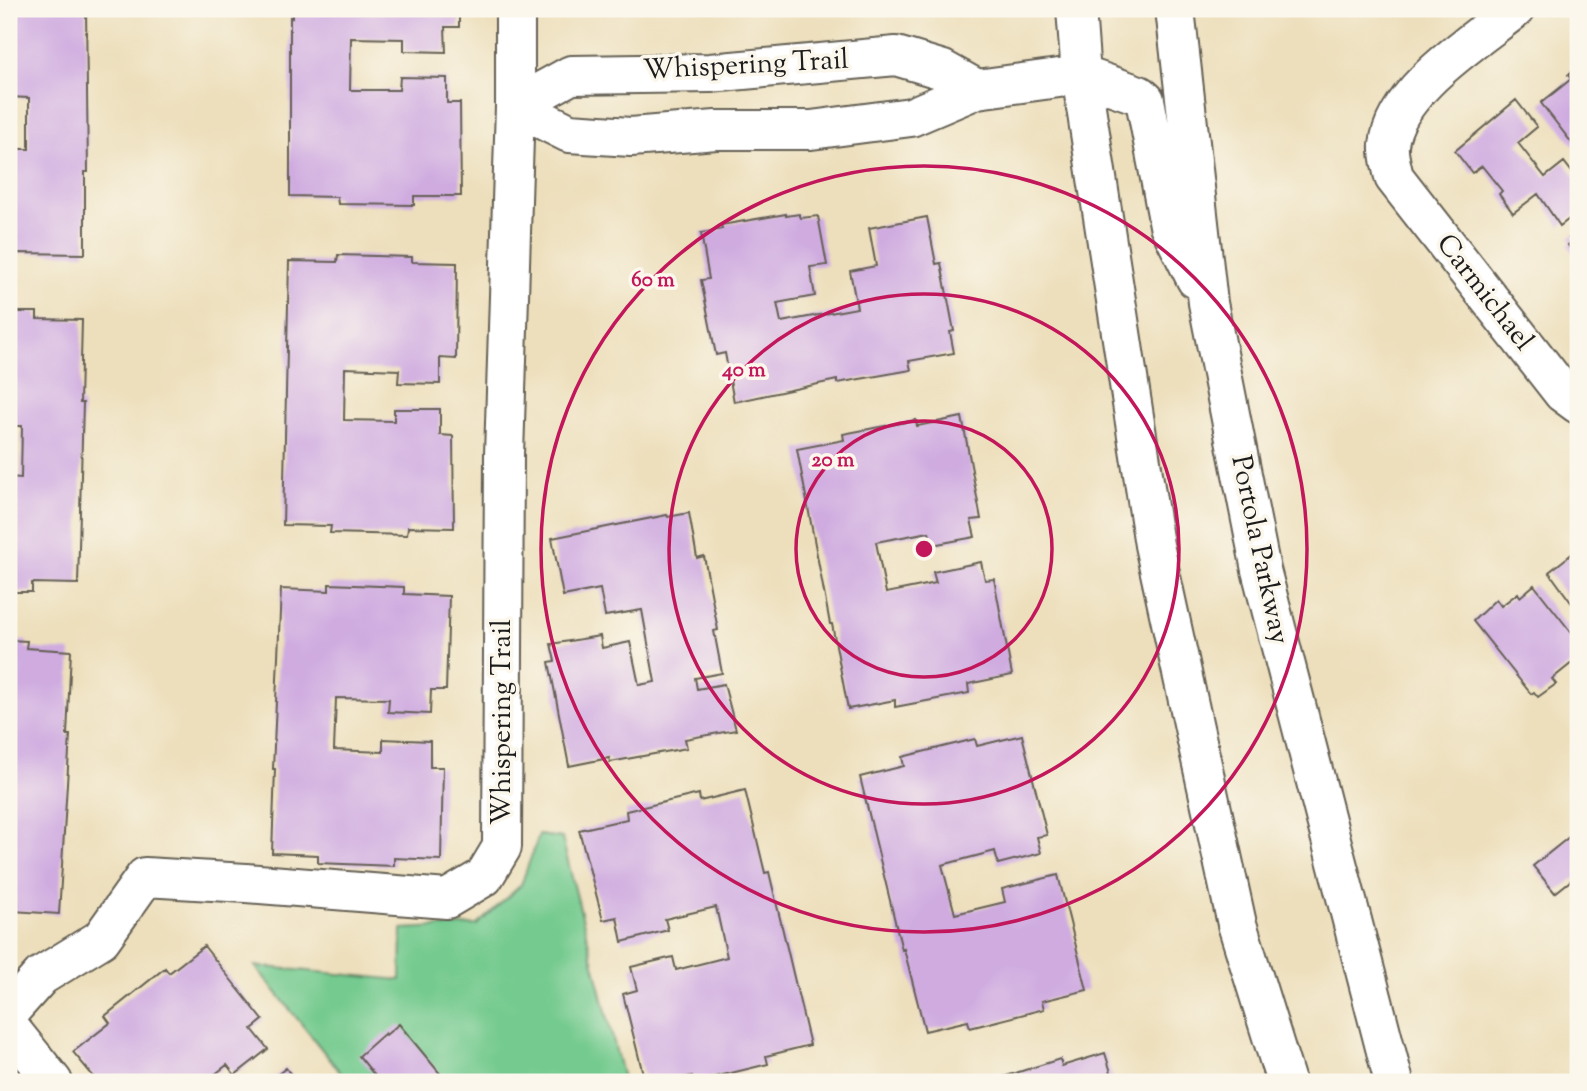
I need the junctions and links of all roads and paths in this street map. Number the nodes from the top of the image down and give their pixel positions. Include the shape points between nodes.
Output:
1 (515, 9) edge
2 (1076, 9) edge
3 (1175, 9) edge
4 (1515, 9) edge
5 (1081, 75) junction
6 (977, 89) junction
7 (515, 106) junction
8 (1208, 303) junction
9 (1578, 404) edge
10 (9, 1012) edge
11 (9, 1027) edge
12 (53, 1082) edge
13 (1286, 1082) edge
14 (1394, 1082) edge

1 - 7 street, Whispering Trail
2 - 5 street
3 - 8 street, Portola Parkway
4 - 9 street, Carmichael via 1425,80 1397,118 1389,146 1394,177 1563,393
5 - 6 street
5 - 8 street via 1145,100 1169,225
5 - 13 street via 1154,545 1237,925
6 - 7 street via 911,117 811,130 716,130 631,137 569,133
6 - 7 street, Whispering Trail via 943,70 896,56 710,73 571,75
7 - 10 street, Whispering Trail via 504,455 502,846 484,877 447,899 145,877 101,939 41,976
8 - 14 street, Portola Parkway via 1261,570
11 - 12 street

